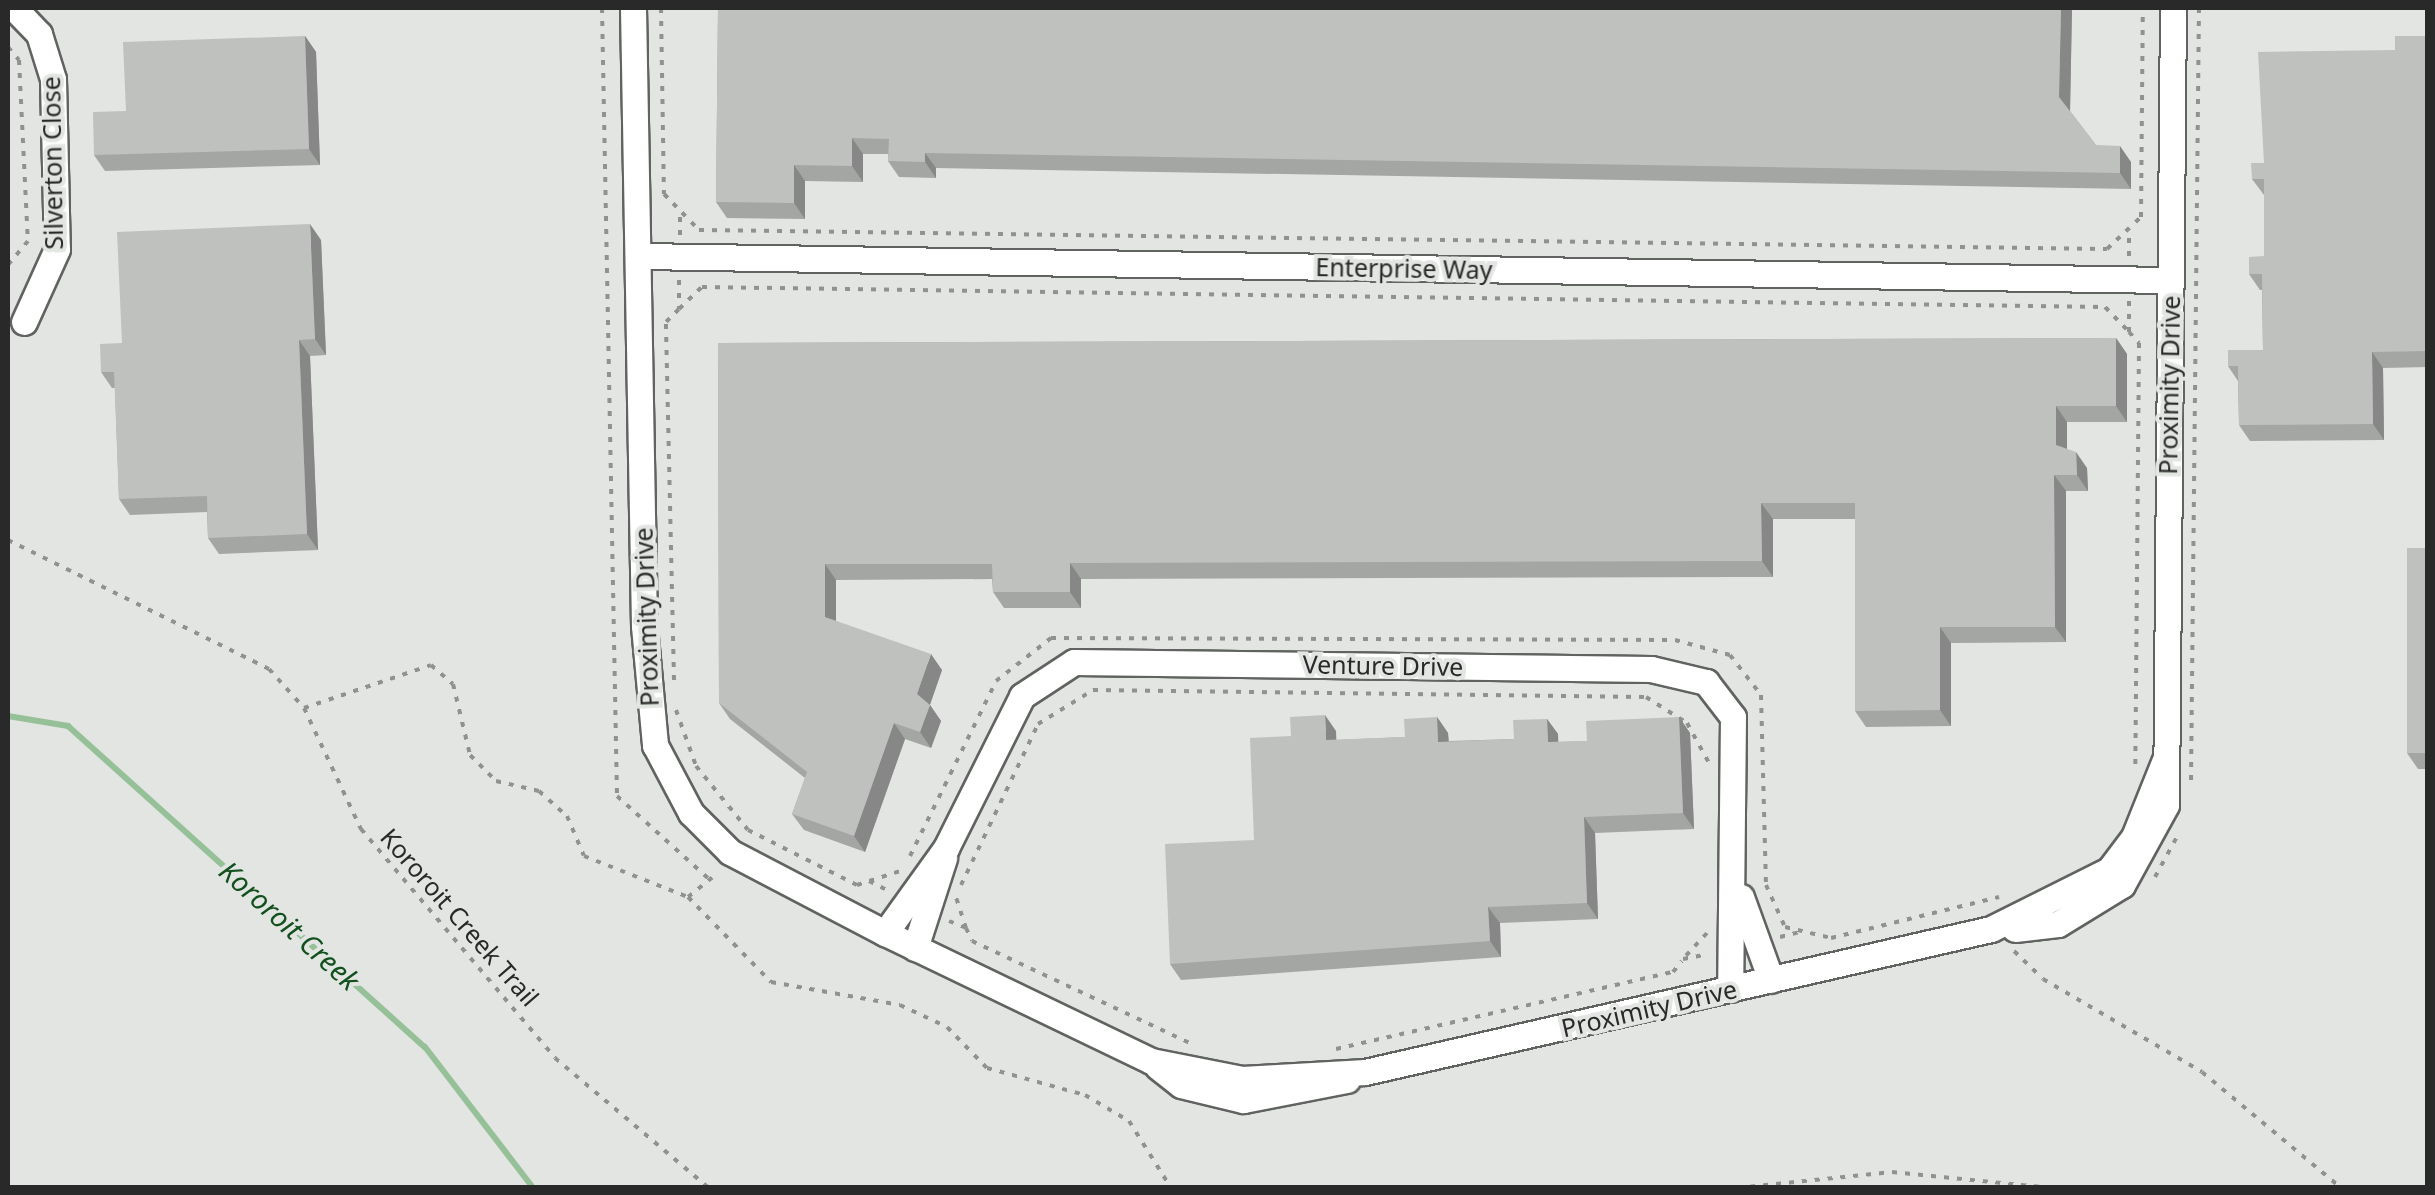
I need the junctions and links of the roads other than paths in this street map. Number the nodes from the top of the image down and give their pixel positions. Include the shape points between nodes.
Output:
1 (14, 8) edge
2 (632, 8) edge
3 (2173, 8) edge
4 (639, 256) junction
5 (2170, 280) junction
6 (24, 322) dead end
7 (946, 848) junction
8 (1738, 888) junction
9 (885, 934) junction
10 (915, 948) junction
11 (1771, 980) junction
12 (1730, 989) junction

1 - 6 street, Silverton Close via 39,34 53,79 57,249
2 - 4 street, Proximity Drive
3 - 5 street, Proximity Drive
4 - 5 street, Enterprise Way
4 - 9 street, Proximity Drive via 646,708 671,782 730,852
5 - 11 street, Proximity Drive via 2164,762 2134,836 2109,870 1991,929
7 - 8 street, Venture Drive via 1022,696 1074,662 1651,668 1706,682 1733,717
7 - 9 street, Venture Drive
7 - 10 street, Venture Drive
8 - 11 street, Venture Drive
8 - 12 street, Venture Drive
9 - 10 street, Proximity Drive
10 - 12 street, Proximity Drive via 1150,1060 1242,1079 1365,1072
11 - 12 street, Proximity Drive

